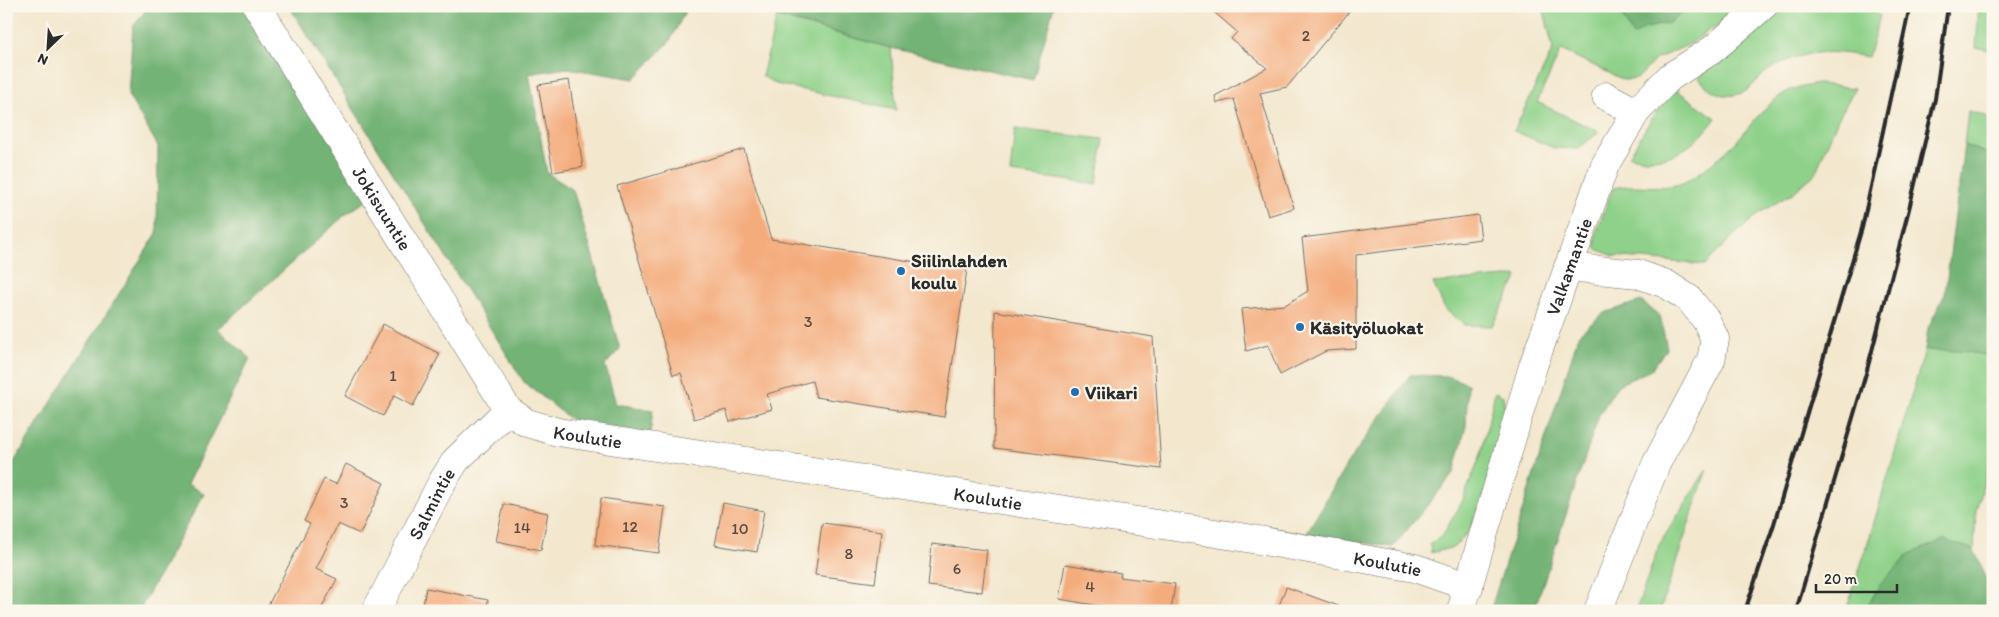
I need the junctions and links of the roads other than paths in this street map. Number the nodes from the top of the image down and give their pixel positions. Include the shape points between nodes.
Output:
1 (258, 6) edge
2 (1763, 6) edge
3 (1606, 96) dead end
4 (1636, 112) junction
5 (1568, 267) junction
6 (508, 410) junction
7 (1465, 599) edge
8 (376, 611) edge
9 (1598, 611) edge

1 - 6 street, Jokisuuntie
2 - 4 street, Valkamantie via 1712,50 1670,77
3 - 4 street
4 - 5 street, Valkamantie via 1605,165
5 - 7 street, Valkamantie via 1533,366
5 - 9 street via 1638,274 1666,284 1689,299 1706,320 1715,339 1711,360 1656,464
6 - 7 street, Koulutie via 527,423 558,432 1251,539 1415,568
6 - 8 street, Salmintie via 456,460

